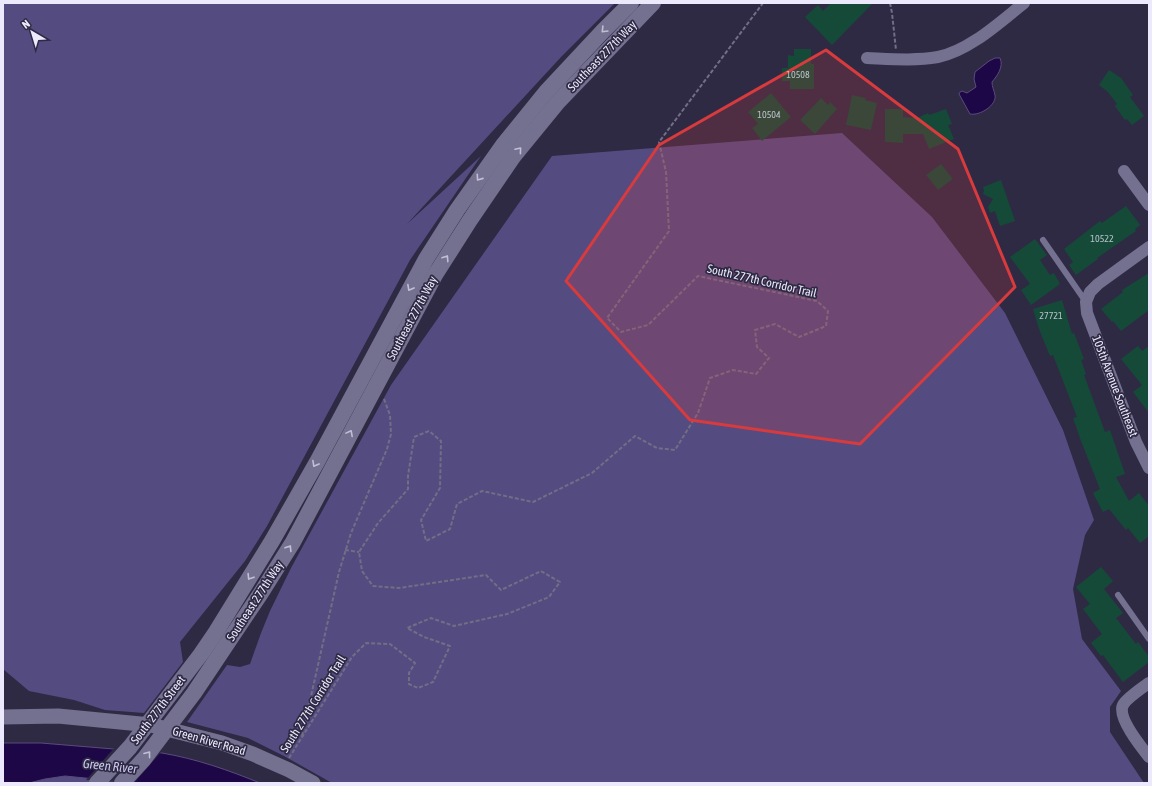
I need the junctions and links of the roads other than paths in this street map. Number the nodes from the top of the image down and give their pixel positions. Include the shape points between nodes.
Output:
1 (631, 3) edge
2 (653, 3) edge
3 (1024, 3) edge
4 (867, 58) dead end
5 (1124, 171) dead end
6 (1149, 205) edge
7 (1043, 240) dead end
8 (1149, 247) edge
9 (1086, 302) junction
10 (1149, 468) edge
11 (1118, 595) dead end
12 (1149, 639) edge
13 (208, 659) junction
14 (1149, 683) edge
15 (3, 718) edge
16 (1149, 757) edge
17 (98, 783) edge
18 (122, 783) edge
19 (313, 783) edge

1 -> 13 main road, Southeast 277th Way via 546,92 503,145 457,210 426,259 272,541 216,632
13 -> 2 main road, Southeast 277th Way via 261,593 293,542 435,274 513,157 558,102
3 - 4 street via 980,37 940,56 919,60
5 - 6 street
7 - 9 lane
8 - 9 street via 1098,284 1090,292
9 - 10 street, 105th Avenue Southeast via 1087,313 1136,442
11 - 12 lane
13 - 17 main road, South 277th Street
18 -> 13 main road, South 277th Street via 194,693
14 - 16 street via 1123,705 1122,712 1124,720
15 - 19 street, Green River Road via 64,716 151,725 222,743 253,754

